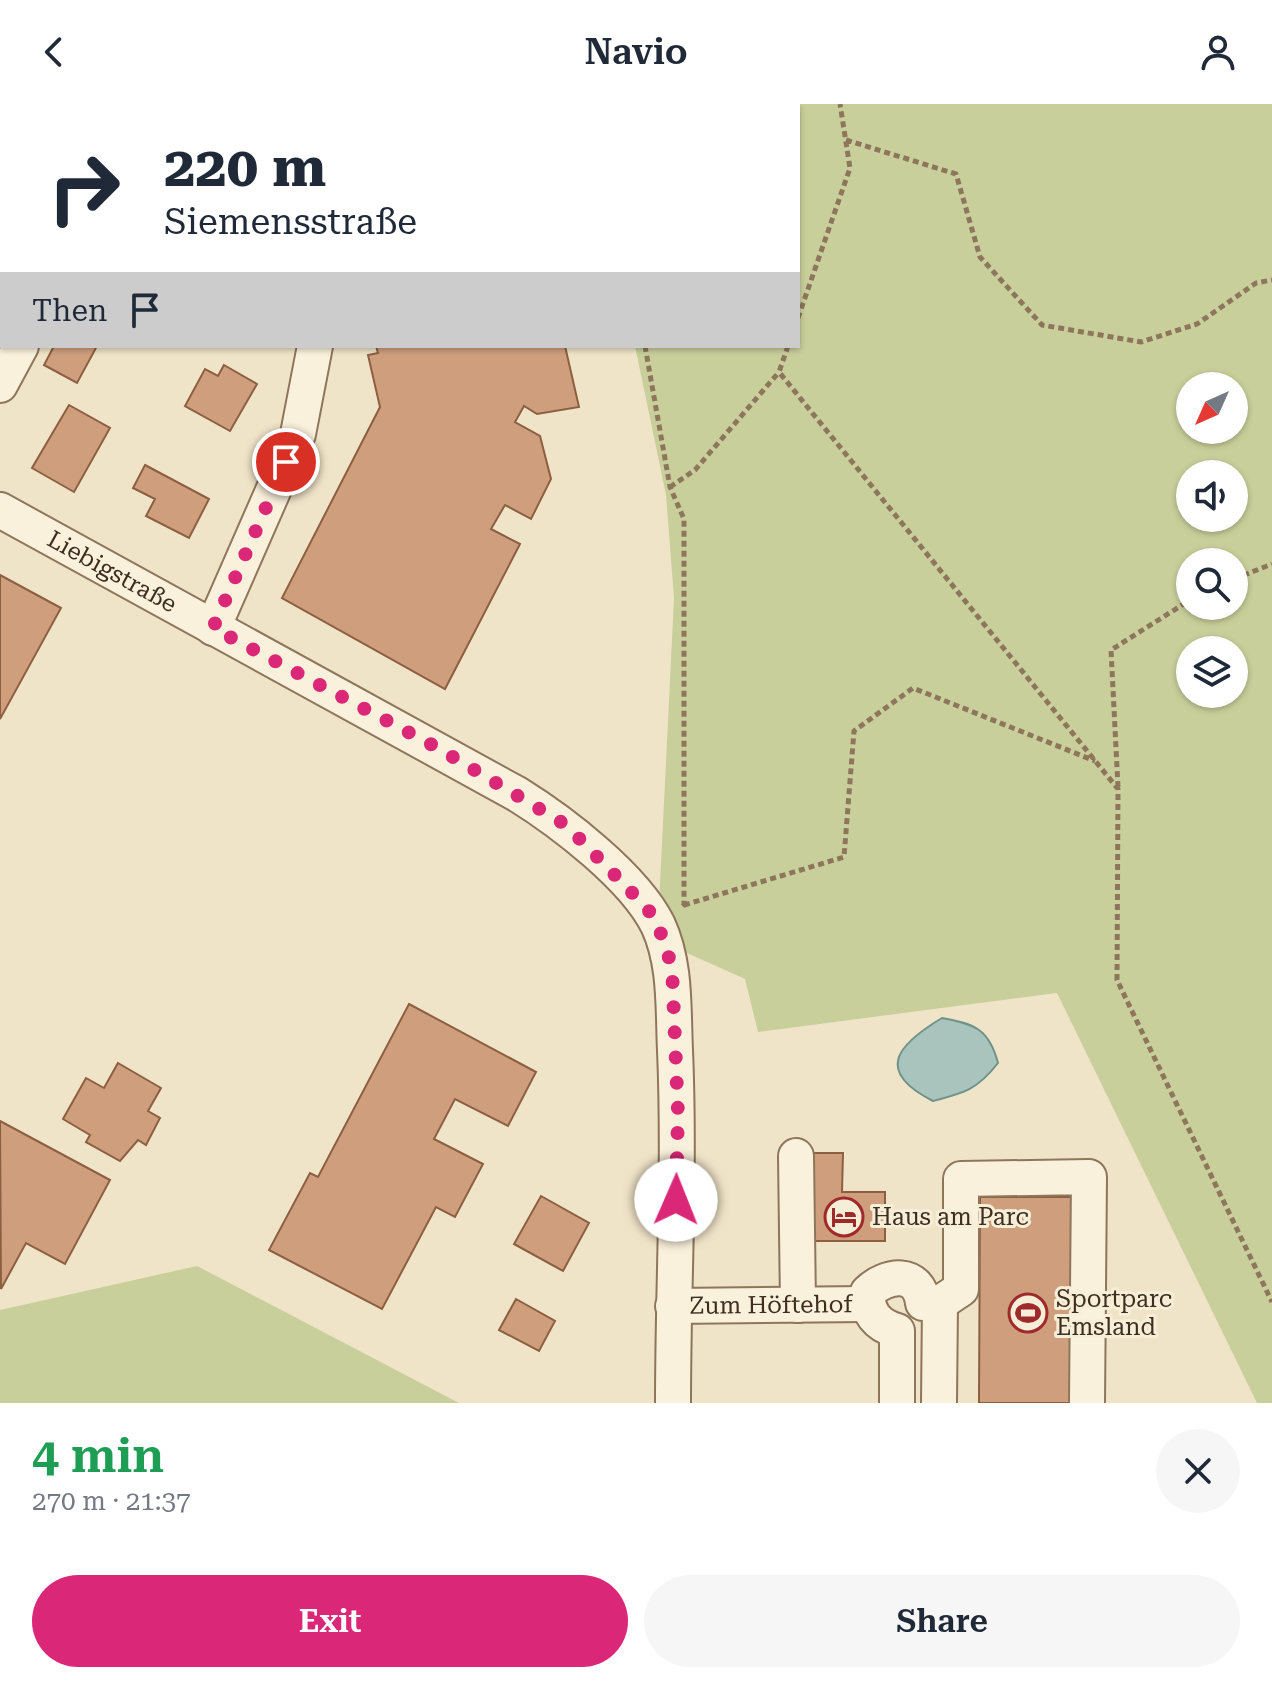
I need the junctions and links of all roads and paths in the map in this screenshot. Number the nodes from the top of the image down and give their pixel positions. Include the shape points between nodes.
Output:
1 (840, 104) edge
2 (846, 140) junction
3 (1272, 280) edge
4 (800, 312) edge
5 (20, 348) edge
6 (315, 348) edge
7 (645, 348) edge
8 (787, 348) edge
9 (779, 372) junction
10 (0, 385) edge
11 (670, 487) junction
12 (0, 510) edge
13 (1272, 564) edge
14 (1248, 573) edge
15 (1176, 609) edge
16 (213, 628) junction
17 (1096, 761) junction
18 (1118, 789) junction
19 (671, 915) junction
20 (796, 1156) dead end
21 (1272, 1302) edge
22 (940, 1303) junction
23 (867, 1304) junction
24 (798, 1305) junction
25 (673, 1306) junction
26 (673, 1403) edge
27 (897, 1403) edge
28 (939, 1403) edge
29 (1087, 1403) edge

1 - 2 path
2 - 3 path via 956,174 980,257 1042,325 1141,342 1197,324 1256,283
2 - 4 path via 850,168
5 - 10 street
6 - 16 street via 298,434
7 - 11 path
8 - 9 path
9 - 11 path via 695,470
9 - 17 path
11 - 19 path via 684,519
12 - 16 street, Liebigstraße
13 - 14 path
15 - 18 path via 1111,650
16 - 19 street, Liebigstraße via 438,748 566,825 626,885
17 - 18 path
17 - 19 path via 913,688 854,731 844,857
18 - 21 path via 1117,980
19 - 25 street, Liebigstraße via 678,1113
20 - 24 street
22 - 23 street via 923,1303 911,1280 895,1276 868,1292
22 - 28 street
22 - 29 street via 961,1289 961,1179 1089,1177
23 - 24 street, Zum Höftehof
23 - 27 street via 875,1319 897,1331
24 - 25 street, Zum Höftehof
25 - 26 street, Liebigstraße

